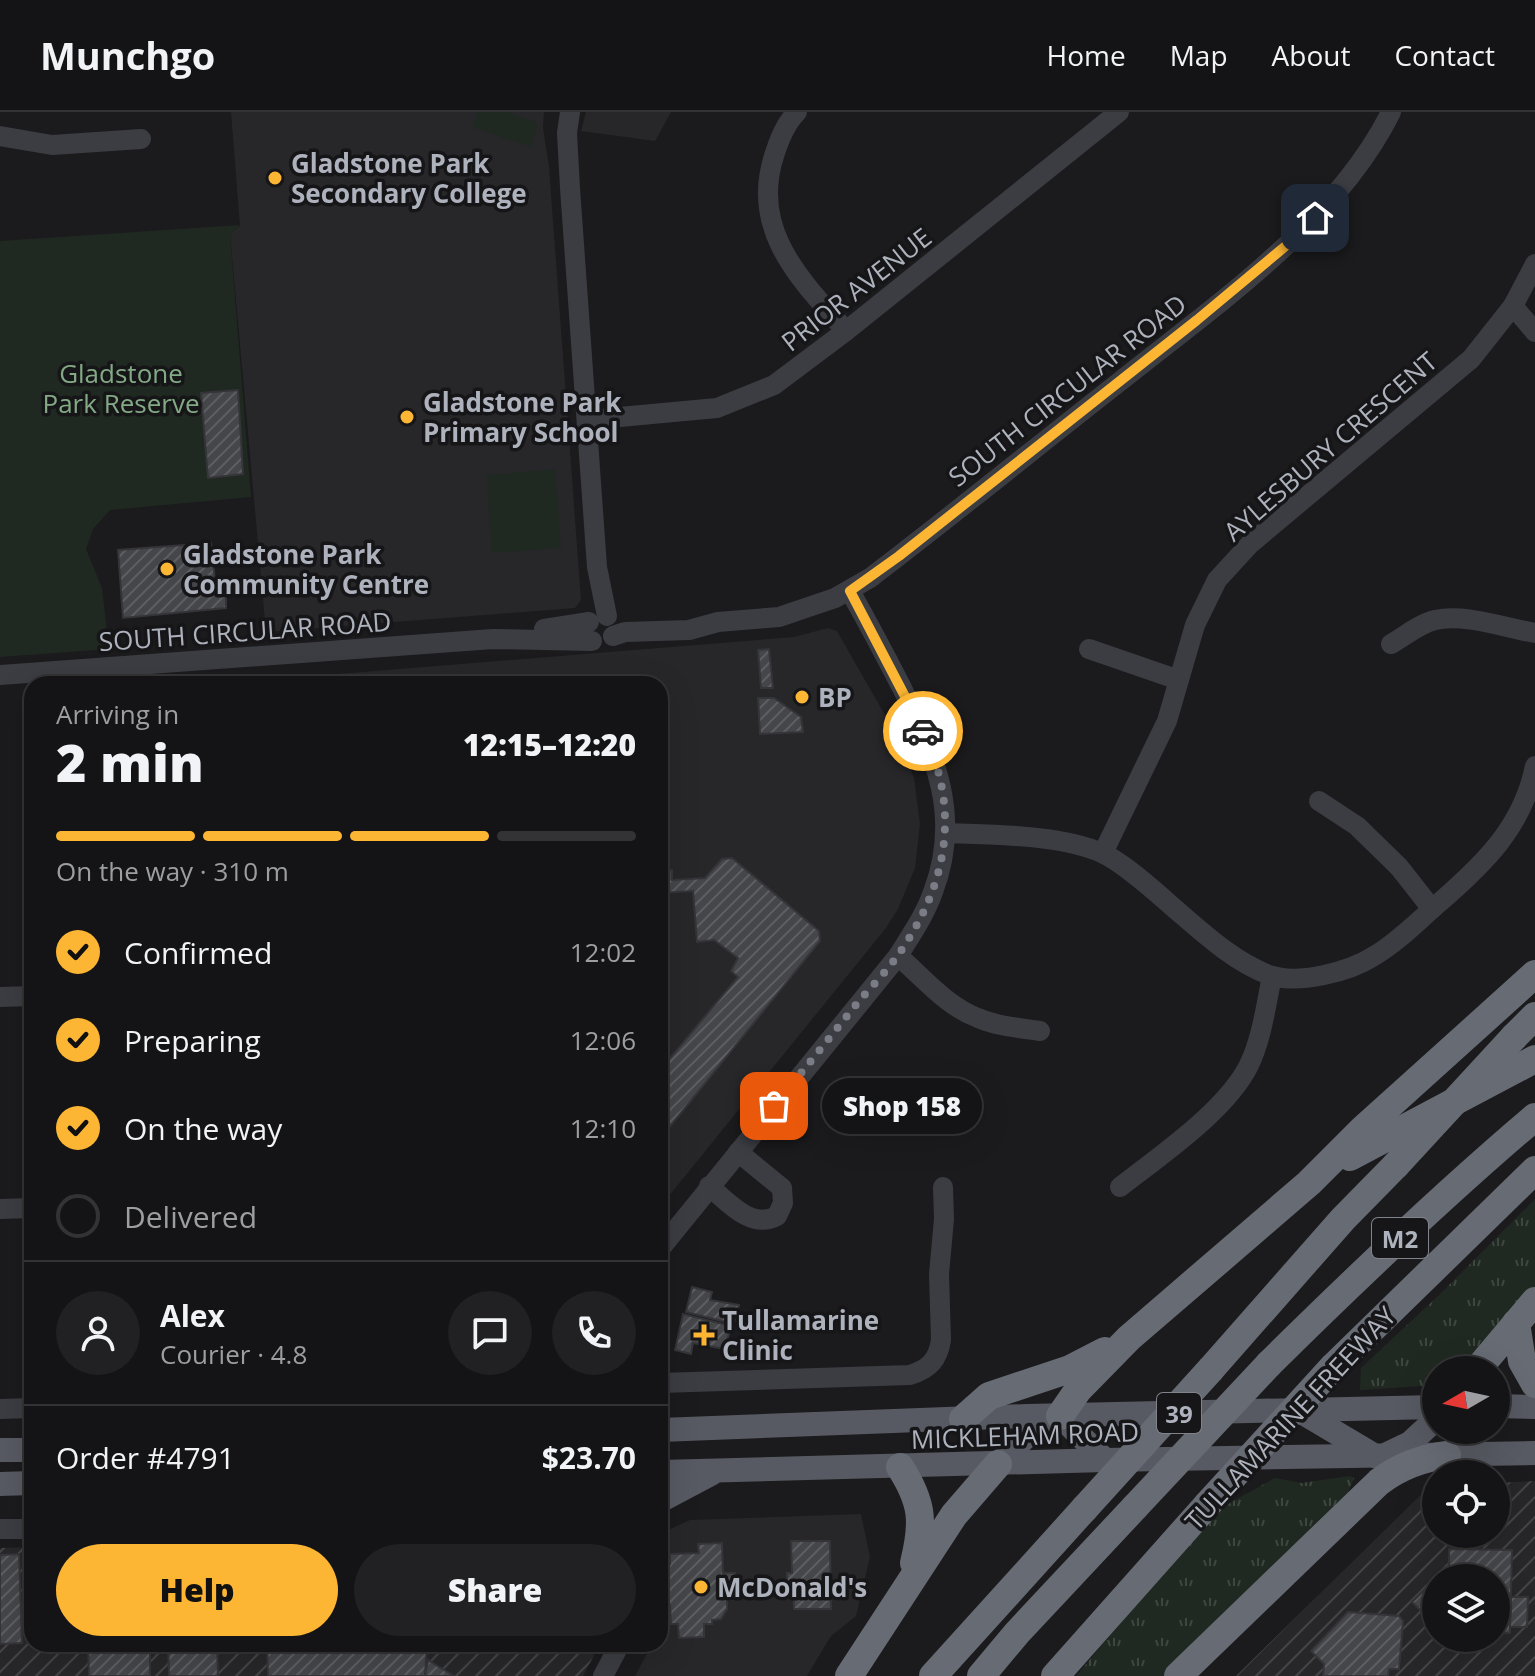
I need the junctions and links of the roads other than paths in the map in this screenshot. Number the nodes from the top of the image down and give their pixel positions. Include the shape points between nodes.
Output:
1 (570, 112) edge
2 (797, 112) edge
3 (1119, 112) edge
4 (1391, 112) edge
5 (0, 136) edge
6 (141, 139) dead end
7 (1535, 264) edge
8 (1513, 306) junction
9 (846, 331) junction
10 (1535, 332) edge
11 (587, 420) junction
12 (850, 591) junction
13 (601, 625) junction
14 (1535, 633) edge
15 (1391, 644) dead end
16 (1089, 649) dead end
17 (0, 675) edge
18 (71, 676) edge
19 (24, 678) edge
20 (1179, 680) junction
21 (1535, 766) edge
22 (1319, 801) dead end
23 (945, 833) junction
24 (1103, 853) junction
25 (1432, 909) junction
26 (898, 956) junction
27 (1535, 974) edge
28 (1272, 976) junction
29 (24, 996) edge
30 (0, 997) edge
31 (1535, 1016) edge
32 (1040, 1031) dead end
33 (1535, 1059) edge
34 (1535, 1117) edge
35 (738, 1152) junction
36 (1535, 1170) edge
37 (1309, 1183) junction
38 (709, 1186) junction
39 (943, 1187) dead end
40 (1120, 1187) dead end
41 (24, 1208) edge
42 (0, 1209) edge
43 (668, 1239) edge
44 (1535, 1301) edge
45 (1516, 1323) junction
46 (1129, 1338) junction
47 (1489, 1356) edge
48 (668, 1383) edge
49 (1535, 1384) edge
50 (1510, 1406) edge
51 (1422, 1407) edge
52 (1535, 1407) edge
53 (24, 1408) edge
54 (0, 1409) edge
55 (1298, 1410) junction
56 (1060, 1416) junction
57 (963, 1419) junction
58 (668, 1430) edge
59 (1422, 1432) edge
60 (0, 1450) edge
61 (24, 1450) edge
62 (1535, 1453) edge
63 (1447, 1455) junction
64 (1377, 1457) junction
65 (1105, 1460) junction
66 (998, 1464) junction
67 (900, 1467) junction
68 (717, 1471) junction
69 (668, 1472) edge
70 (24, 1483) edge
71 (0, 1484) edge
72 (668, 1497) edge
73 (1345, 1515) junction
74 (0, 1529) edge
75 (24, 1529) edge
76 (912, 1579) junction
77 (616, 1652) edge
78 (603, 1676) edge
79 (849, 1676) edge
80 (933, 1676) edge
81 (981, 1676) edge
82 (1055, 1676) edge
83 (1178, 1676) edge

1 - 11 street via 570,188
2 - 9 street via 788,121 770,171 770,217 795,272
3 - 9 street, PRIOR AVENUE
4 - 12 street, SOUTH CIRCULAR ROAD via 1345,185 1300,234
5 - 6 street via 52,145
7 - 8 street, AYLESBURY CRESCENT
8 - 10 street
8 - 20 street, AYLESBURY CRESCENT via 1471,359 1217,580 1195,625
9 - 11 street, PRIOR AVENUE via 751,397 717,408
11 - 13 street
12 - 13 street, SOUTH CIRCULAR ROAD via 779,617
12 - 23 street via 929,743 943,792
13 - 18 street, SOUTH CIRCULAR ROAD
14 - 15 street via 1457,617 1435,620
16 - 20 street
17 - 19 street, SOUTH CIRCULAR ROAD
20 - 24 street, AYLESBURY CRESCENT via 1167,721
21 - 25 street via 1514,826
22 - 25 street via 1357,826
23 - 24 street via 1053,841
23 - 26 street via 934,889
24 - 28 street via 1214,942
25 - 28 street via 1375,956 1350,968 1325,976
26 - 32 street via 974,1017
26 - 35 street
27 - 37 highway
28 - 40 street via 1256,1045 1236,1086
29 - 30 street
31 - 80 highway, bridge via 1343,1219
33 - 37 highway via 1372,1143
34 - 81 highway, TULLAMARINE FREEWAY / M2, bridge via 1269,1364
35 - 38 street
35 - 38 street via 782,1188 777,1216 750,1218
36 - 82 highway, TULLAMARINE FREEWAY / M2, bridge via 1333,1367
37 - 46 highway
38 - 43 street
39 - 48 street via 941,1340 930,1366 910,1375
41 - 42 street
44 - 45 highway
45 - 47 highway
45 - 49 highway via 1522,1361
46 - 56 highway
46 - 57 highway via 1070,1369 989,1396
50 - 52 main road
51 - 55 main road, MICKLEHAM ROAD / 39
53 - 54 street
55 - 56 main road, MICKLEHAM ROAD / 39
55 - 64 main road
56 - 57 main road, MICKLEHAM ROAD / 39
56 - 65 main road
56 - 66 main road via 1033,1430
57 - 58 main road, MICKLEHAM ROAD / 39
59 - 64 main road
60 - 61 main road
62 - 63 main road, MICKLEHAM ROAD / 39
63 - 64 main road, MICKLEHAM ROAD / 39
63 - 73 highway via 1393,1471
64 - 65 main road, MICKLEHAM ROAD / 39
64 - 73 highway
65 - 66 main road, MICKLEHAM ROAD / 39
66 - 67 main road, MICKLEHAM ROAD / 39
66 - 76 highway via 954,1515
67 - 68 main road, MICKLEHAM ROAD / 39
67 - 76 highway via 921,1514
68 - 69 main road, MICKLEHAM ROAD / 39
68 - 72 main road
70 - 71 main road
73 - 83 highway
74 - 75 street
76 - 79 highway
77 - 78 street

